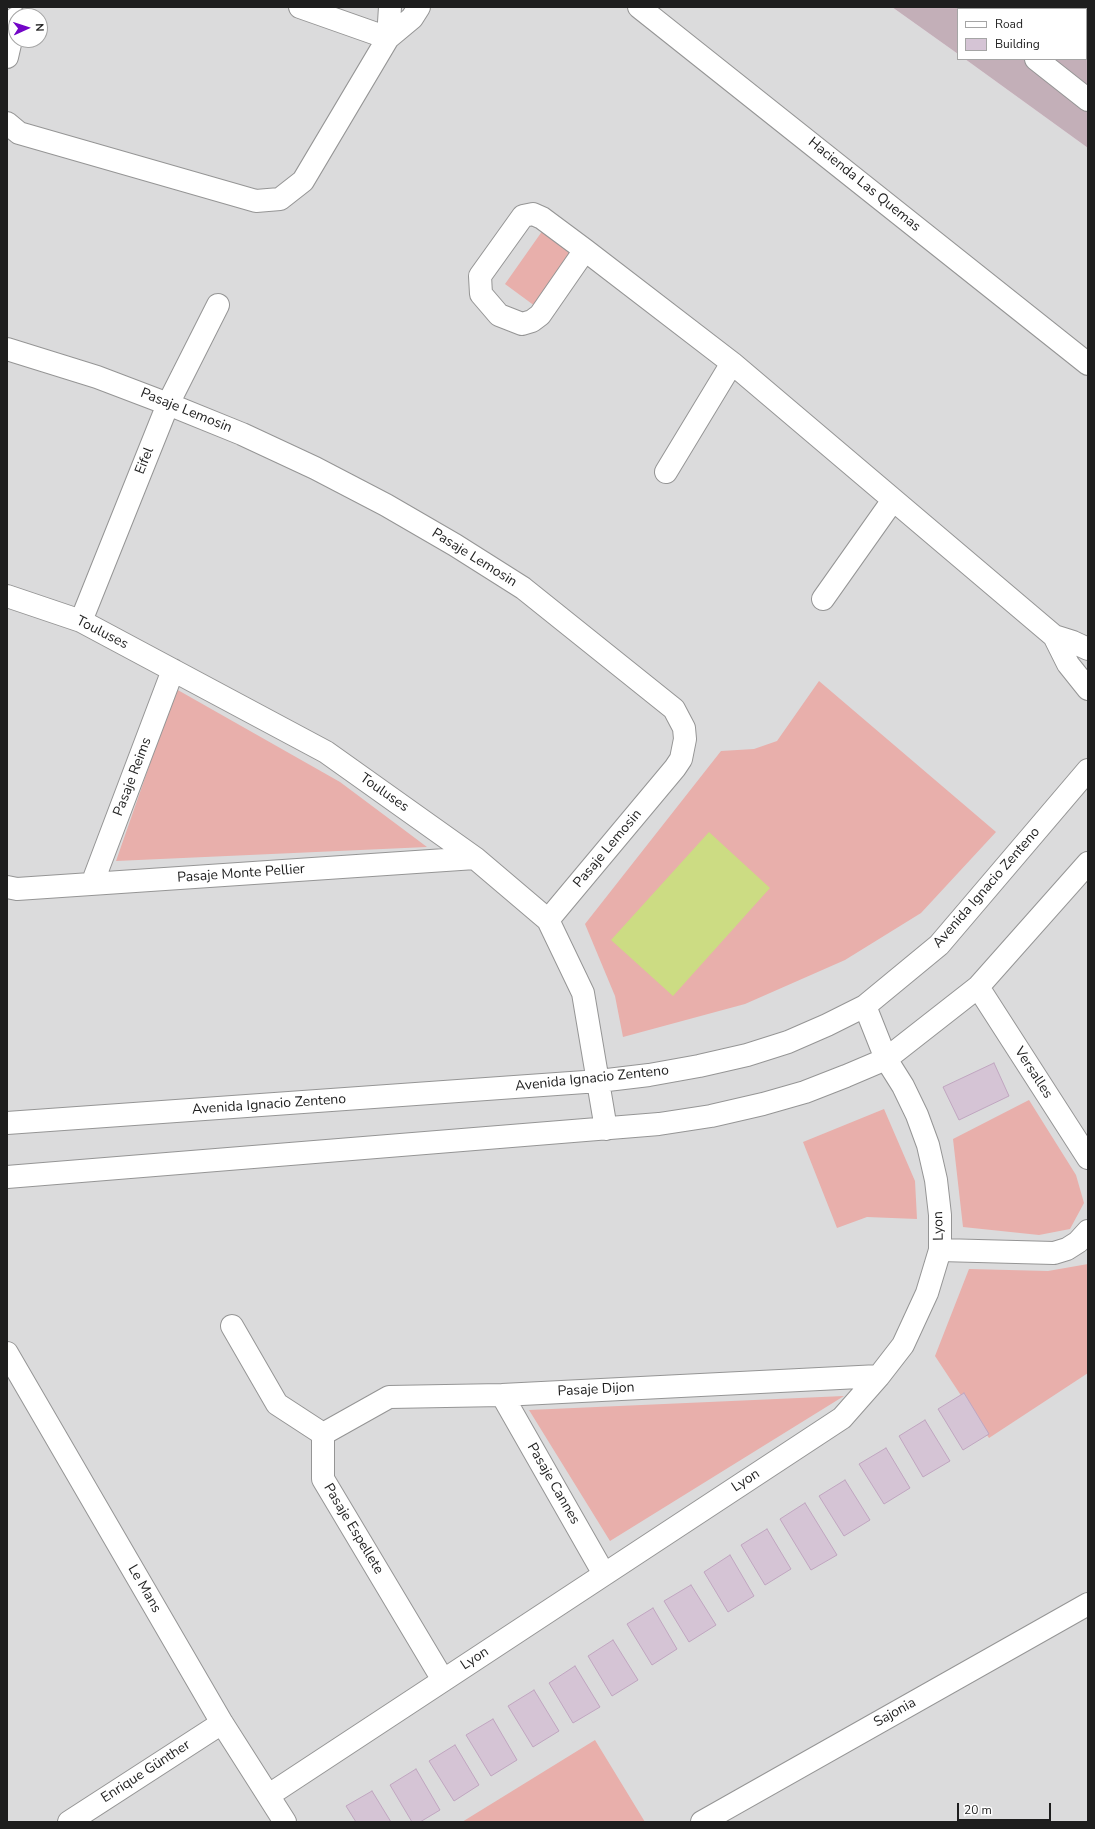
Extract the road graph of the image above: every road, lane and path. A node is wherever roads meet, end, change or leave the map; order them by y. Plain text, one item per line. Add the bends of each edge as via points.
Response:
1 (300, 7) edge
2 (390, 7) edge
3 (419, 7) edge
4 (639, 7) edge
5 (388, 38) junction
6 (1037, 60) edge
7 (1088, 100) edge
8 (7, 123) edge
9 (585, 250) junction
10 (218, 304) dead end
11 (7, 349) edge
12 (732, 363) junction
13 (1088, 364) edge
14 (168, 404) junction
15 (666, 472) dead end
16 (893, 500) junction
17 (7, 596) edge
18 (823, 599) dead end
19 (81, 621) junction
20 (1054, 636) junction
21 (1088, 649) edge
22 (173, 670) junction
23 (1088, 688) edge
24 (1088, 770) edge
25 (475, 858) junction
26 (1088, 863) edge
27 (92, 884) junction
28 (7, 887) edge
29 (548, 920) junction
30 (978, 987) junction
31 (865, 1006) junction
32 (886, 1059) junction
33 (599, 1081) junction
34 (7, 1123) edge
35 (606, 1129) junction
36 (1088, 1158) edge
37 (7, 1177) edge
38 (1088, 1231) edge
39 (940, 1250) junction
40 (232, 1326) dead end
41 (7, 1353) edge
42 (879, 1376) junction
43 (502, 1395) junction
44 (323, 1434) junction
45 (604, 1574) junction
46 (1088, 1604) edge
47 (444, 1680) junction
48 (222, 1723) junction
49 (268, 1795) junction
50 (69, 1822) edge
51 (285, 1822) edge
52 (702, 1822) edge

1 - 5 street
2 - 5 street
3 - 5 street via 412,18
4 - 13 street, Hacienda Las Quemas
5 - 8 street via 302,181 280,198 256,201 19,133
6 - 7 street
9 - 9 street via 542,218 533,214 523,216 480,276 480,294 500,315 522,324 532,321 540,315
9 - 12 street
10 - 14 street, Eifel
11 - 14 street, Pasaje Lemosin via 97,377
12 - 15 street
12 - 16 street
14 - 19 street, Eifel
14 - 29 street, Pasaje Lemosin via 242,434 315,468 455,545 523,588 674,709 684,728 685,739 681,759
16 - 18 street
16 - 20 street
17 - 19 street, Touluses
19 - 22 street, Touluses
20 - 21 street
20 - 23 street via 1068,664
22 - 25 street, Touluses via 326,752
22 - 27 street, Pasaje Reims
24 - 31 street, Avenida Ignacio Zenteno via 939,945
25 - 27 street, Pasaje Monte Pellier
25 - 29 street, Touluses
26 - 30 street
27 - 28 street, Pasaje Monte Pellier via 18,889
29 - 33 street, Touluses via 583,993
30 - 32 street
30 - 36 street, Versalles
31 - 32 street, Lyon
31 - 33 street, Avenida Ignacio Zenteno via 794,1039 747,1055 649,1075
32 - 35 street via 825,1084 763,1104 711,1116
32 - 39 street, Lyon via 903,1086 928,1145 940,1214
33 - 34 street, Avenida Ignacio Zenteno
33 - 35 street, Touluses
35 - 37 street
38 - 39 street via 1078,1242 1054,1253
39 - 42 street, Lyon via 927,1293 903,1345
40 - 44 street via 277,1404
41 - 48 street, Le Mans
42 - 43 street, Pasaje Dijon
42 - 45 street, Lyon via 842,1418
43 - 44 street, Pasaje Dijon via 389,1397
43 - 45 street, Pasaje Cannes
44 - 47 street, Pasaje Espellete via 323,1479
45 - 47 street, Lyon
46 - 52 street, Sajonia
47 - 49 street, Lyon
48 - 49 street, Le Mans
48 - 50 street, Enrique Günther
49 - 51 street, Le Mans

